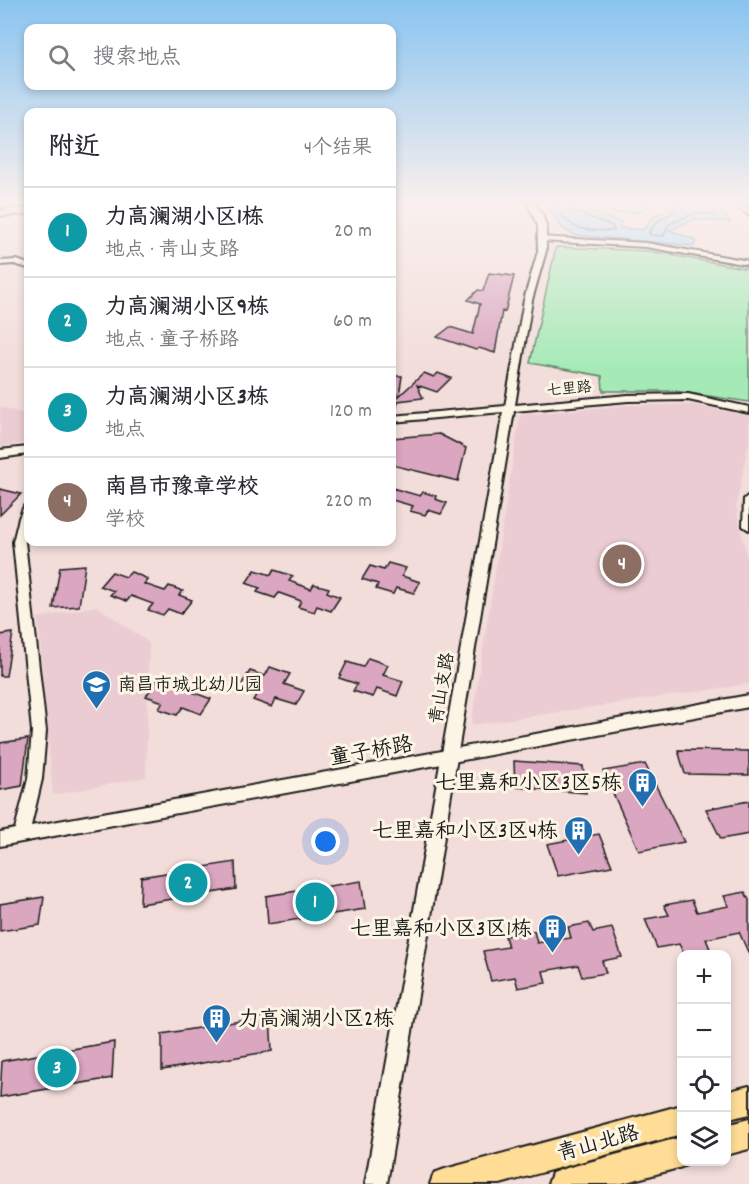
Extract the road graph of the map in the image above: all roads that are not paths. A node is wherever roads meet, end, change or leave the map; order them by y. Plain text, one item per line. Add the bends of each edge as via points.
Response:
1 (542, 259) edge
2 (726, 259) edge
3 (0, 263) edge
4 (749, 263) edge
5 (24, 265) edge
6 (510, 409) junction
7 (749, 410) edge
8 (396, 419) edge
9 (24, 451) edge
10 (0, 454) edge
11 (749, 499) edge
12 (24, 518) edge
13 (749, 526) edge
14 (749, 701) edge
15 (449, 756) junction
16 (21, 835) junction
17 (0, 839) edge
18 (749, 1100) edge
19 (731, 1105) edge
20 (677, 1120) edge
21 (749, 1134) edge
22 (731, 1139) edge
23 (677, 1153) edge
24 (376, 1184) edge
25 (445, 1184) edge
26 (563, 1184) edge

1 - 6 street, 青山支路 via 528,300
2 - 4 street
3 - 5 street
6 - 7 street, 七里路 via 628,398 688,397
6 - 8 street, 七里路
6 - 15 street, 青山支路
9 - 10 street
11 - 13 street
12 - 16 street via 19,542 39,731 35,779
14 - 15 street, 童子桥路
15 - 16 street, 童子桥路
15 - 24 street, 青山支路
16 - 17 street, 童子桥路
18 - 19 main road
20 - 25 main road, 青山北路
21 - 22 main road
23 - 26 main road, 青山北路

